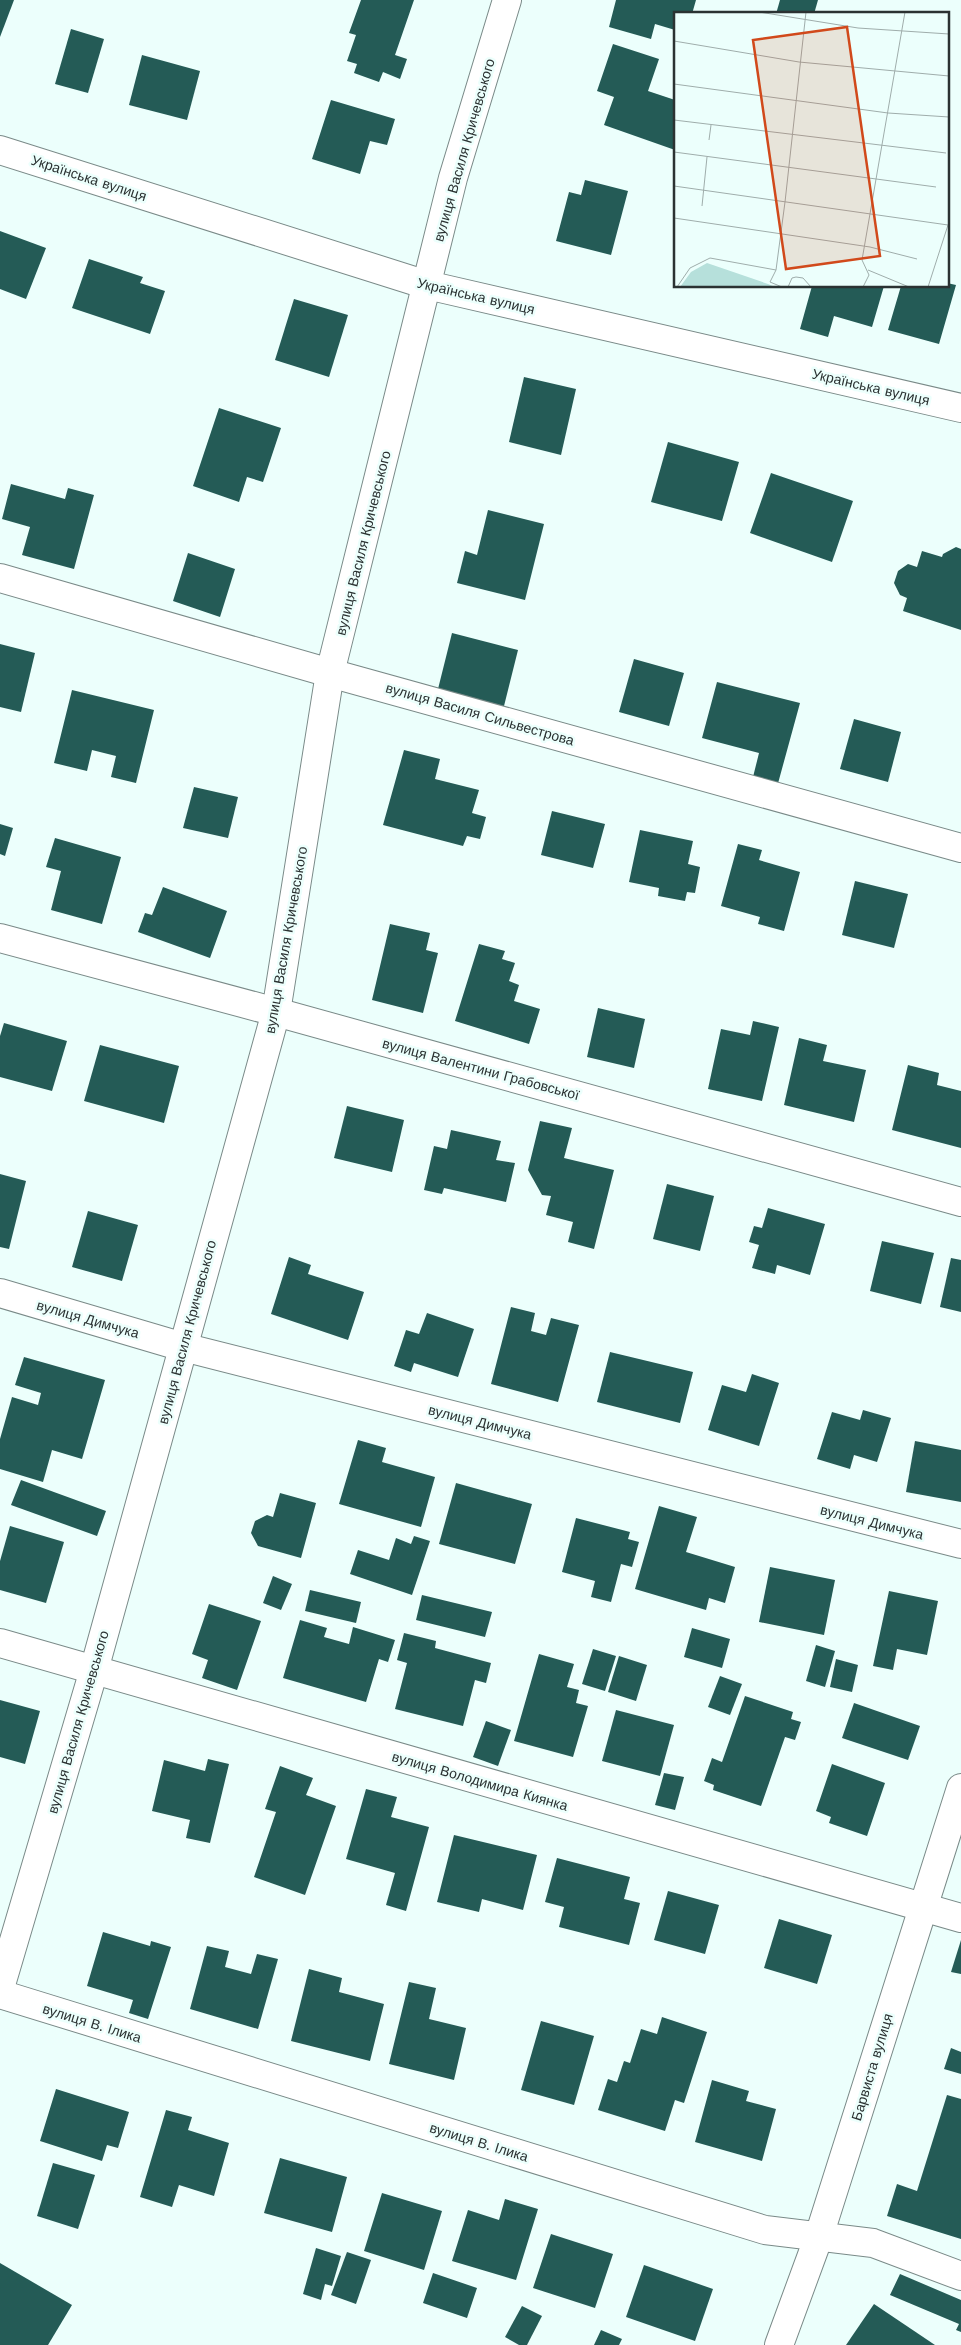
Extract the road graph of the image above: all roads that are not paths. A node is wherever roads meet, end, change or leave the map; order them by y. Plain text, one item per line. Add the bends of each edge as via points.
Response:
1 (507, 0) edge
2 (0, 150) edge
3 (427, 285) junction
4 (961, 408) edge
5 (0, 578) edge
6 (330, 673) junction
7 (961, 848) edge
8 (0, 938) edge
9 (276, 1012) junction
10 (961, 1202) edge
11 (0, 1293) edge
12 (183, 1347) junction
13 (961, 1544) edge
14 (0, 1642) edge
15 (94, 1670) junction
16 (961, 1788) edge
17 (922, 1907) junction
18 (961, 1918) edge
19 (0, 1988) edge
20 (0, 1994) edge
21 (819, 2236) junction
22 (961, 2276) edge
23 (779, 2345) edge

1 - 3 street, вулиця Василя Кричевського via 454,178
2 - 3 street, Українська вулиця
3 - 4 street, Українська вулиця
3 - 6 street, вулиця Василя Кричевського
5 - 6 street, вулиця Василя Сильвестрова
6 - 7 street, вулиця Василя Сильвестрова
6 - 9 street, вулиця Василя Кричевського
8 - 9 street, вулиця Валентини Грабовської
9 - 10 street, вулиця Валентини Грабовської
9 - 12 street, вулиця Василя Кричевського
11 - 12 street, вулиця Димчука
12 - 13 street, вулиця Димчука
12 - 15 street, вулиця Василя Кричевського
14 - 15 street, вулиця Володимира Киянка
15 - 17 street, вулиця Володимира Киянка
15 - 19 street, вулиця Василя Кричевського
16 - 17 street, Барвиста вулиця
17 - 18 street, вулиця Володимира Киянка
17 - 21 street, Барвиста вулиця
20 - 21 street, вулиця В. Ілика via 765,2230
21 - 22 street, вулиця В. Ілика via 873,2243
21 - 23 street, Барвиста вулиця

